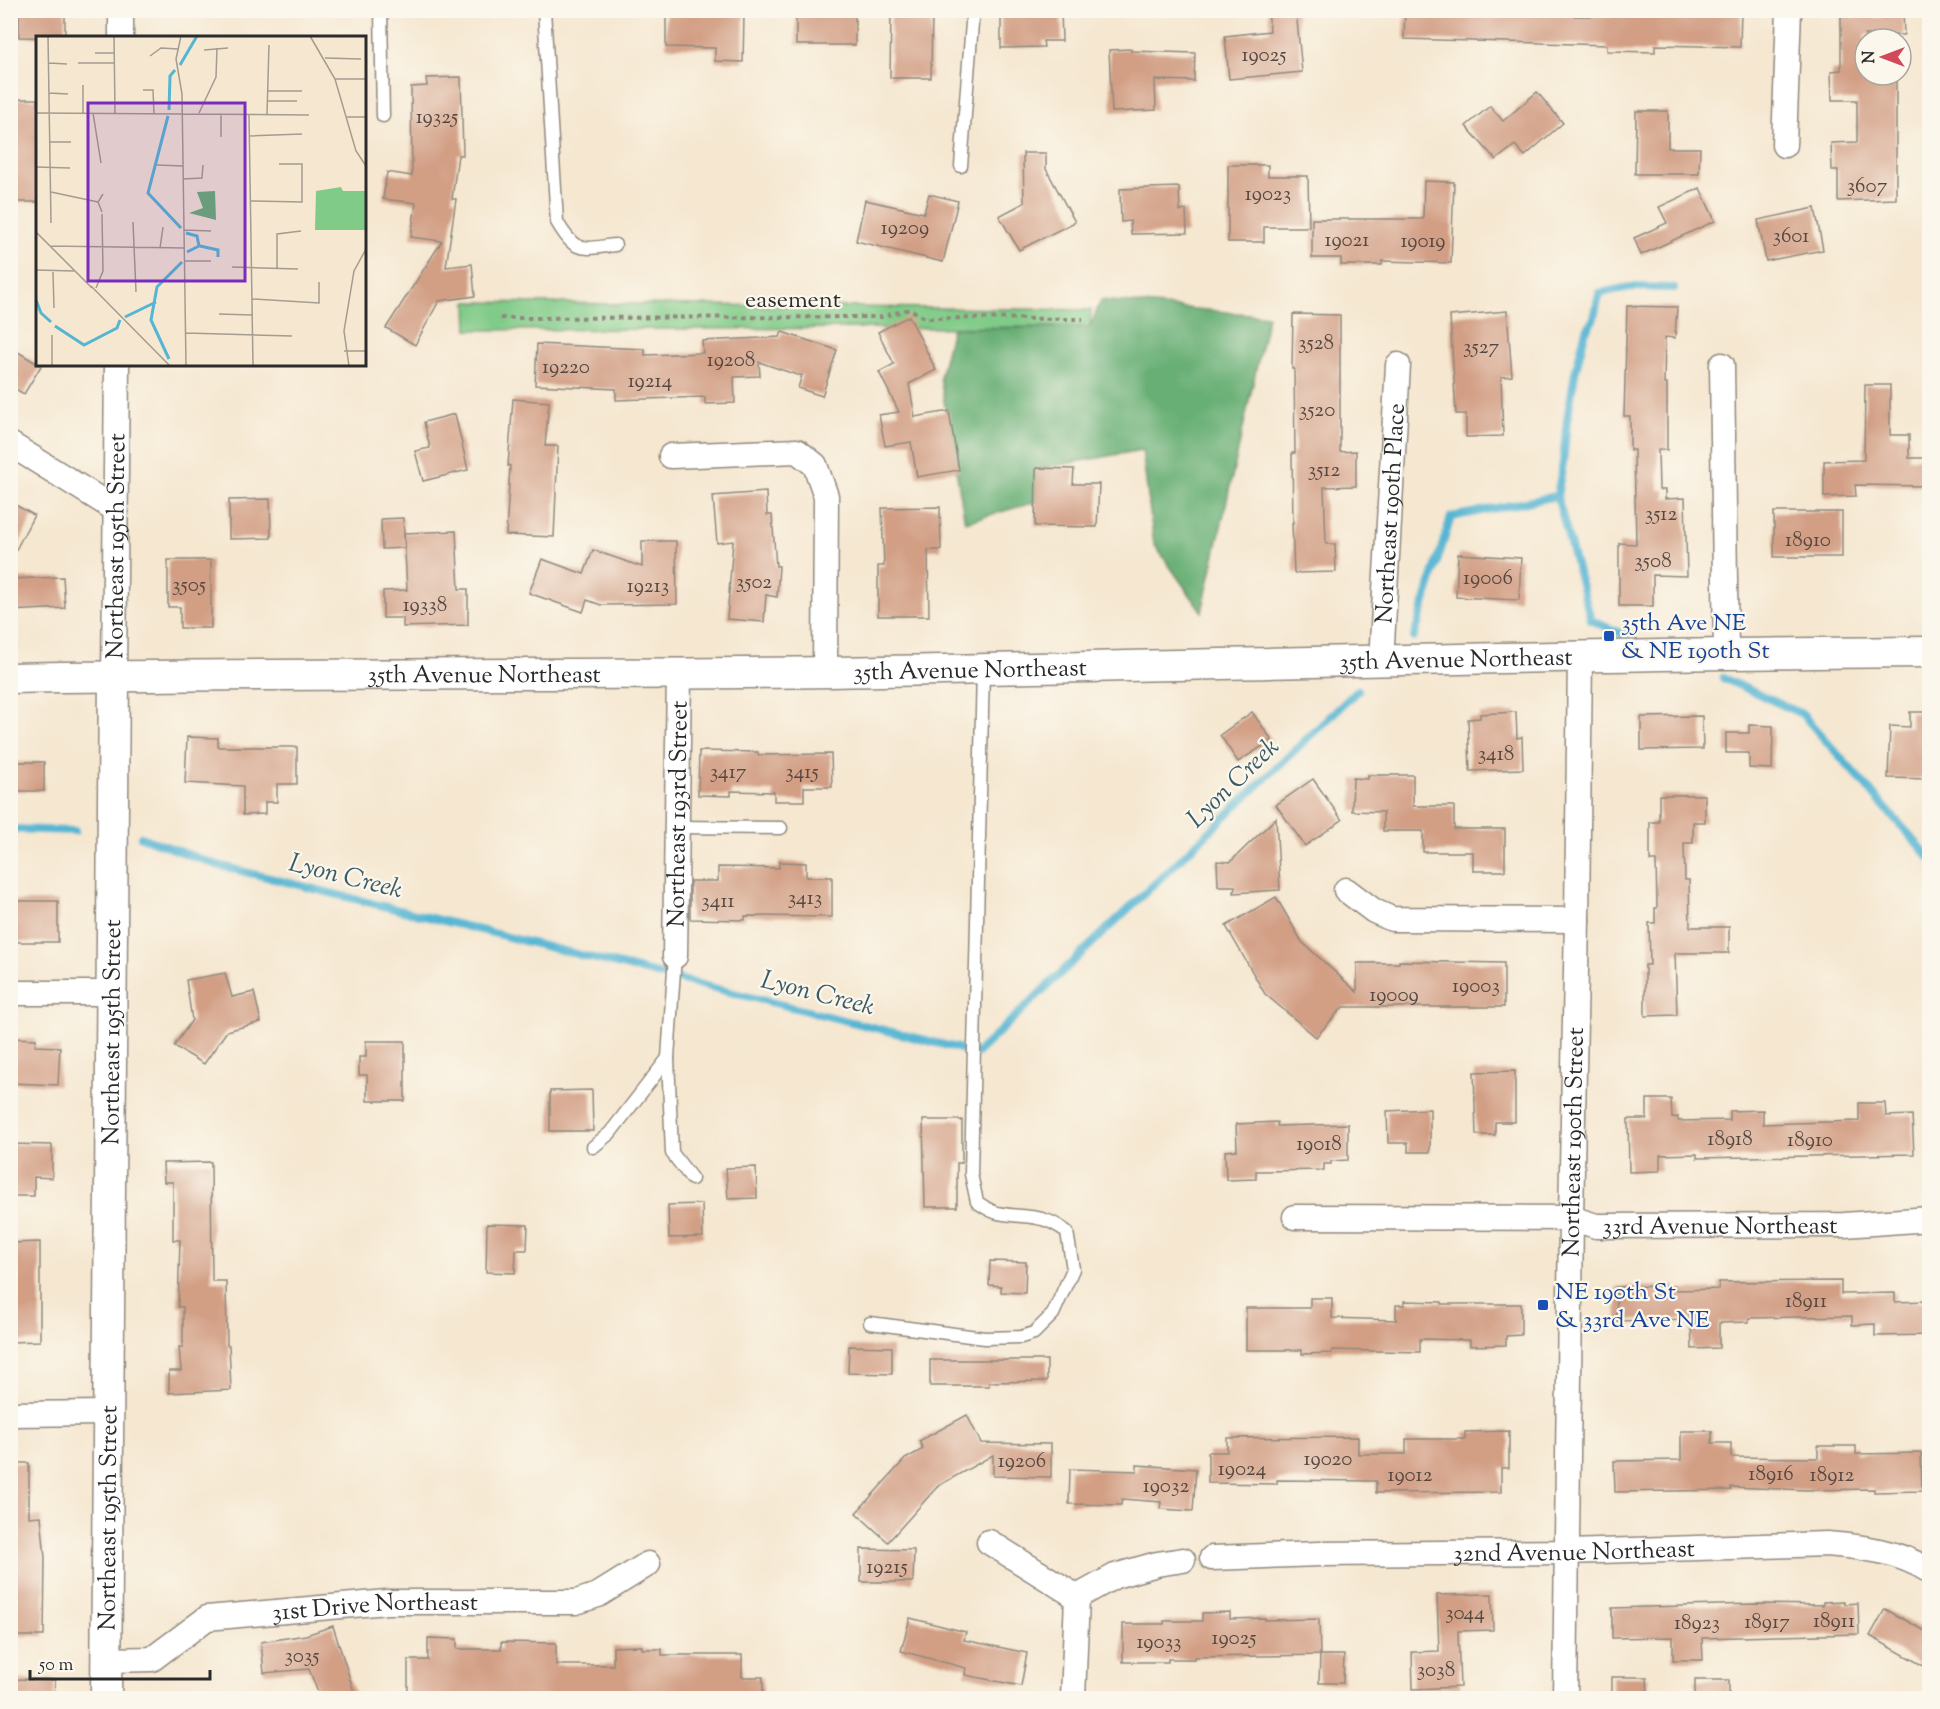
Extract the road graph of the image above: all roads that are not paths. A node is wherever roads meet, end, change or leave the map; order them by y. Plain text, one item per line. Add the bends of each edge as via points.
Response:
1 (121, 10) edge
2 (381, 10) edge
3 (544, 10) edge
4 (973, 10) edge
5 (1790, 10) edge
6 (121, 36) edge
7 (383, 116) dead end
8 (1784, 145) dead end
9 (961, 166) dead end
10 (615, 245) dead end
11 (1398, 365) dead end
12 (1722, 365) dead end
13 (117, 366) edge
14 (10, 444) edge
15 (671, 456) dead end
16 (114, 509) junction
17 (1929, 652) edge
18 (1726, 653) junction
19 (1580, 655) junction
20 (1381, 661) junction
21 (983, 669) junction
22 (679, 672) junction
23 (825, 672) junction
24 (114, 676) junction
25 (10, 678) edge
26 (678, 827) junction
27 (781, 828) dead end
28 (1346, 890) dead end
29 (1577, 920) junction
30 (675, 956) joint
31 (10, 993) edge
32 (112, 993) junction
33 (668, 1058) junction
34 (593, 1147) dead end
35 (692, 1179) dead end
36 (1295, 1217) dead end
37 (1571, 1218) junction
38 (1929, 1219) edge
39 (870, 1323) dead end
40 (108, 1413) junction
41 (10, 1414) edge
42 (989, 1542) dead end
43 (1567, 1552) junction
44 (1212, 1558) dead end
45 (1183, 1560) dead end
46 (648, 1564) dead end
47 (1929, 1570) edge
48 (1077, 1596) junction
49 (107, 1660) junction
50 (106, 1698) edge
51 (1073, 1698) edge
52 (1565, 1698) edge

1 - 6 street
2 - 7 lane
3 - 10 lane via 557,222 568,241 583,249
4 - 9 lane
5 - 8 street
11 - 20 street, Northeast 190th Place
12 - 18 street
13 - 16 street, Northeast 195th Street
14 - 16 street
15 - 23 street via 797,451 814,465 826,496
16 - 24 street, Northeast 195th Street
17 - 18 street, 35th Avenue Northeast
18 - 19 street, 35th Avenue Northeast
19 - 20 street, 35th Avenue Northeast
19 - 29 street, Northeast 190th Street
20 - 21 street, 35th Avenue Northeast
21 - 23 street, 35th Avenue Northeast
21 - 39 lane via 971,1174 977,1202 995,1213 1033,1216 1054,1222 1067,1232 1073,1269 1053,1314 1034,1333 1021,1337 985,1338
22 - 23 street, 35th Avenue Northeast
22 - 24 street, 35th Avenue Northeast
22 - 26 street, Northeast 193rd Street
24 - 25 street, 35th Avenue Northeast
24 - 32 street, Northeast 195th Street
26 - 27 lane
26 - 30 street, Northeast 193rd Street
28 - 29 street via 1392,919
29 - 37 street, Northeast 190th Street
30 - 33 lane
31 - 32 street
32 - 40 street, Northeast 195th Street
33 - 34 lane via 610,1133
33 - 35 lane via 672,1154
36 - 37 street, 33rd Avenue Northeast
37 - 38 street, 33rd Avenue Northeast via 1596,1226 1844,1225
37 - 43 street, Northeast 190th Street
40 - 41 street
40 - 49 street, Northeast 195th Street
42 - 48 street
43 - 44 street, 32nd Avenue Northeast
43 - 47 street, 32nd Avenue Northeast via 1827,1544 1896,1554
43 - 52 street, Northeast 190th Street
45 - 48 street via 1116,1576
46 - 49 street, 31st Drive Northeast via 598,1595 576,1602 387,1602 207,1618 152,1659
48 - 51 street
49 - 50 street, Northeast 195th Street

